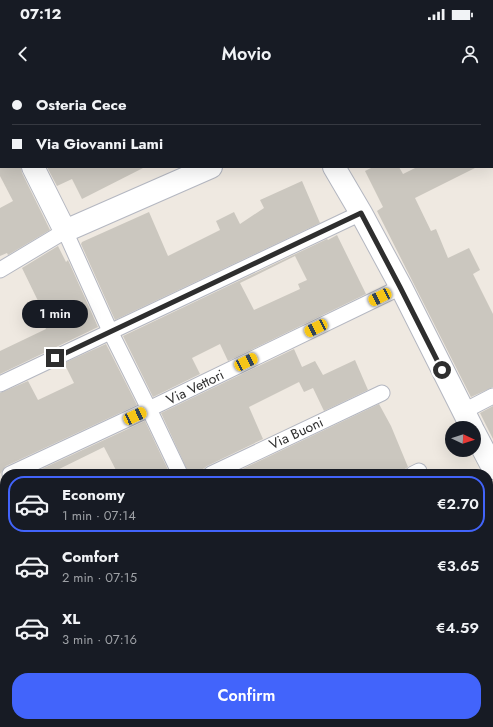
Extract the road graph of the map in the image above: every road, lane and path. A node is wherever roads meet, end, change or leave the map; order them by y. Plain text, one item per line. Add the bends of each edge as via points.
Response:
1 (34, 168) edge
2 (209, 168) edge
3 (335, 168) edge
4 (361, 213) junction
5 (65, 231) junction
6 (0, 270) edge
7 (400, 287) junction
8 (110, 331) junction
9 (0, 384) edge
10 (382, 393) dead end
11 (493, 396) edge
12 (149, 409) junction
13 (468, 420) edge
14 (481, 445) edge
15 (493, 468) edge
16 (21, 469) edge
17 (178, 469) edge
18 (222, 469) edge

1 - 5 main road
2 - 5 main road
3 - 4 main road
4 - 7 main road
4 - 8 street
5 - 6 street
5 - 8 street
7 - 12 street, Via Vettori
7 - 13 main road
8 - 9 street
8 - 12 street
10 - 18 street, Via Buoni
11 - 13 street
12 - 16 street, Via Vettori
12 - 17 street
14 - 15 main road

